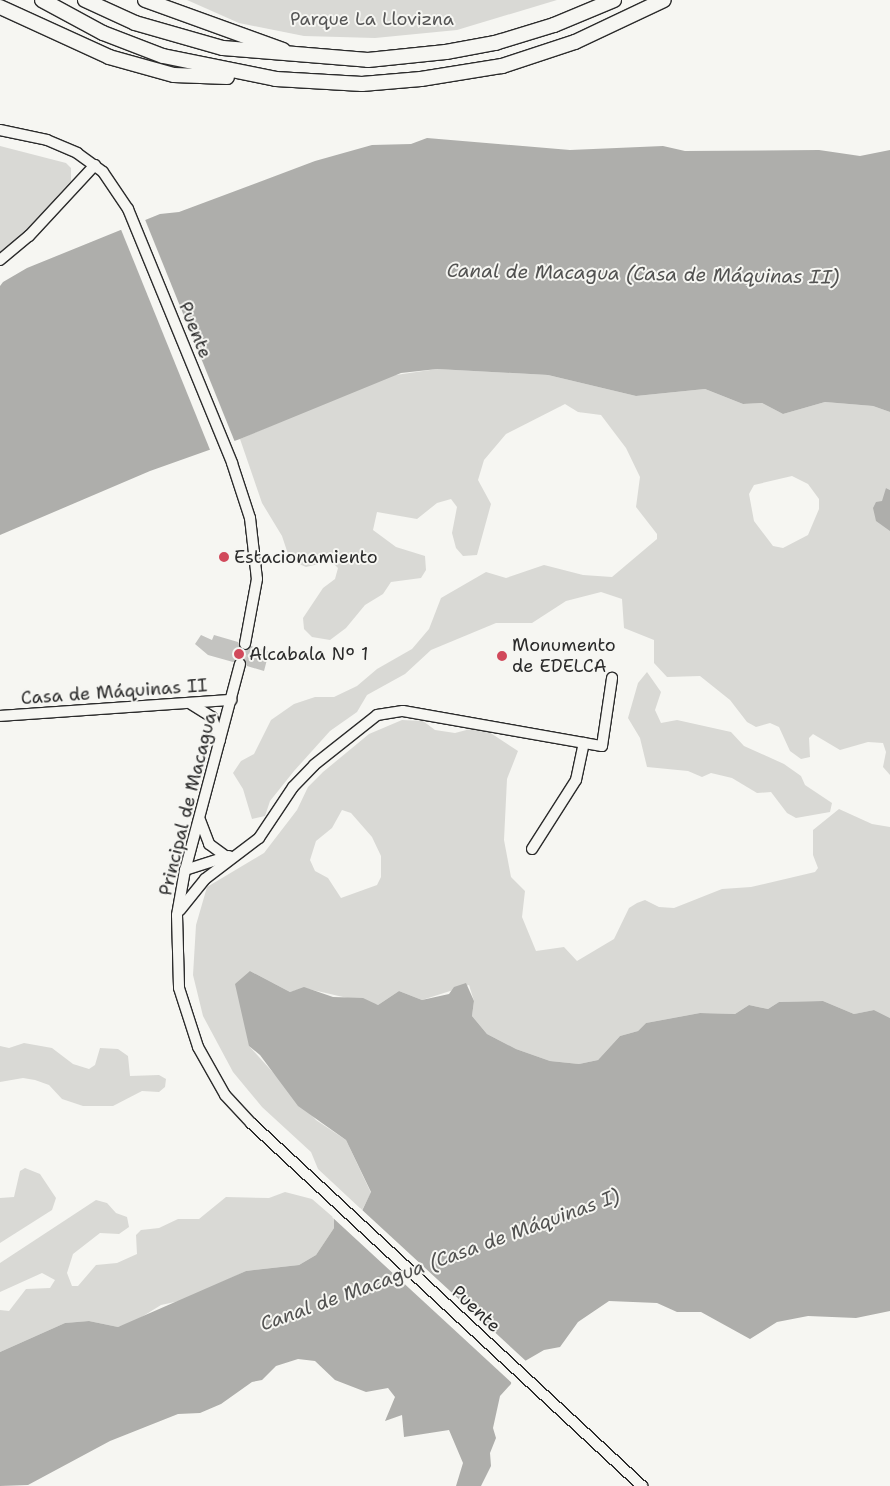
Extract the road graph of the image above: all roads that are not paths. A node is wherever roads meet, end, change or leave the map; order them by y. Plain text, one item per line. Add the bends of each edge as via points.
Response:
1 (42, 0) edge
2 (85, 0) edge
3 (145, 0) edge
4 (614, 0) edge
5 (664, 0) edge
6 (0, 7) edge
7 (305, 58) junction
8 (245, 75) junction
9 (0, 130) edge
10 (94, 165) junction
11 (0, 260) edge
12 (245, 644) tunnel mouth
13 (240, 664) tunnel mouth
14 (612, 678) dead end
15 (231, 700) junction
16 (188, 703) junction
17 (0, 716) edge
18 (584, 743) junction
19 (220, 744) junction
20 (200, 816) junction
21 (532, 849) dead end
22 (243, 851) junction
23 (227, 857) junction
24 (185, 870) junction
25 (177, 915) junction
26 (309, 1177) joint
27 (642, 1486) edge

1 - 8 main road via 129,44
2 - 7 main road via 135,23 199,42 246,52
3 - 7 main road via 190,20
4 - 7 main road via 554,25 470,48 392,58
5 - 8 main road via 552,51 478,71 362,84
6 - 8 main road via 88,50 127,62 174,75
9 - 10 street via 64,146
10 - 11 street via 29,236
10 - 12 street, Puente via 128,209 232,464 250,518 256,559 256,594
13 - 15 street, Principal de Macagua
14 - 18 street via 602,746
15 - 16 street, Casa de Máquinas II
15 - 19 street, Principal de Macagua
16 - 17 street, Casa de Máquinas II
16 - 19 street via 212,717
18 - 21 street via 576,780
18 - 22 street via 410,712 383,712 353,731 314,765 293,787 269,828
19 - 20 street, Principal de Macagua
20 - 23 street via 209,844
20 - 24 street, Principal de Macagua
22 - 23 street
22 - 25 street via 197,886
23 - 24 street
24 - 25 street, Principal de Macagua
25 - 26 street, Principal de Macagua via 179,988 201,1053 238,1109
26 - 27 street, Puente

